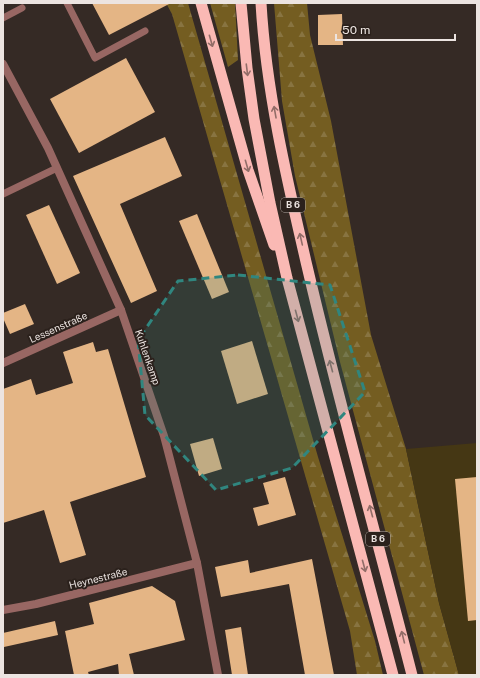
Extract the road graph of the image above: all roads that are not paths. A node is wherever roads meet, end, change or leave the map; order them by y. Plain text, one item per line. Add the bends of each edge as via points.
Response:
1 (67, 3) edge
2 (201, 3) edge
3 (241, 3) edge
4 (261, 3) edge
5 (22, 8) dead end
6 (3, 18) edge
7 (145, 30) dead end
8 (3, 64) edge
9 (57, 168) junction
10 (3, 194) edge
11 (288, 278) junction
12 (121, 310) junction
13 (3, 363) edge
14 (198, 563) junction
15 (3, 610) edge
16 (218, 675) edge
17 (393, 675) edge
18 (412, 675) edge

1 - 7 lane via 95,58
2 -> 11 highway via 248,170
3 -> 11 highway, B 6 via 254,119
18 -> 4 highway, B 6 via 323,336 297,226 275,114
5 - 6 lane
8 - 9 street, Kuhlenkamp
9 - 10 lane
9 - 12 street, Kuhlenkamp
11 -> 17 highway, B 6
12 - 13 street, Lessenstraße
12 - 14 street, Kuhlenkamp via 164,436
14 - 15 street, Heynestraße
14 - 16 street, Kuhlenkamp

